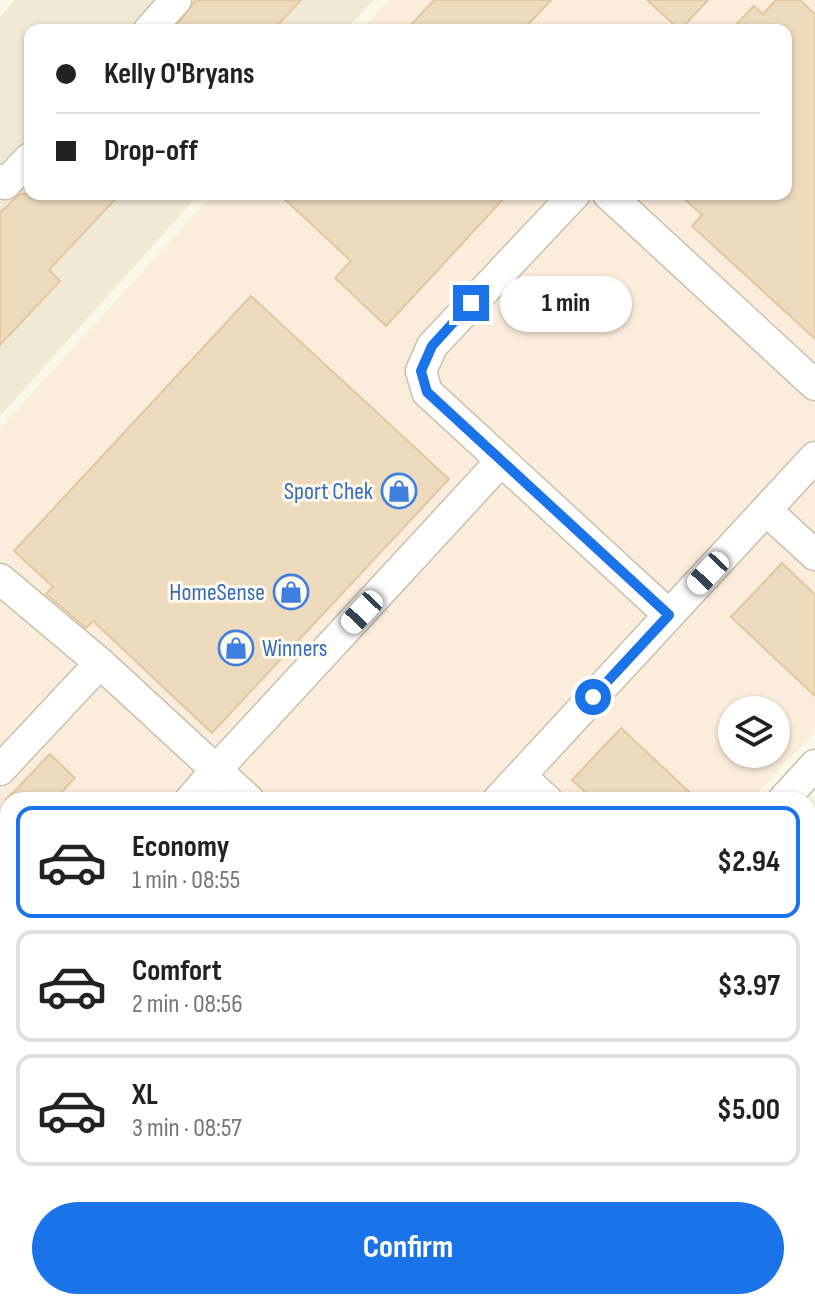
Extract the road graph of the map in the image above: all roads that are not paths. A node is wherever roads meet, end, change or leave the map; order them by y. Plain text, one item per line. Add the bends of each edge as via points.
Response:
1 (176, 0) edge
2 (154, 24) edge
3 (24, 164) edge
4 (0, 180) edge
5 (569, 200) edge
6 (615, 200) edge
7 (815, 385) edge
8 (815, 457) edge
9 (501, 461) junction
10 (766, 510) junction
11 (815, 555) edge
12 (0, 579) edge
13 (669, 615) junction
14 (100, 663) junction
15 (61, 729) dead end
16 (815, 765) edge
17 (0, 770) edge
18 (216, 770) junction
19 (521, 776) junction
20 (2, 792) edge
21 (197, 792) edge
22 (240, 792) edge
23 (506, 792) edge
24 (538, 792) edge
25 (790, 792) edge

1 - 2 street
3 - 4 street via 5,184
5 - 9 street via 432,346 421,371 427,392
6 - 7 street
8 - 10 street
9 - 13 street
9 - 18 street
10 - 11 street
10 - 13 street
12 - 14 street
13 - 19 street
14 - 17 street
14 - 18 street
15 - 20 street
16 - 25 street
18 - 21 street
18 - 22 street
19 - 23 street
19 - 24 street

